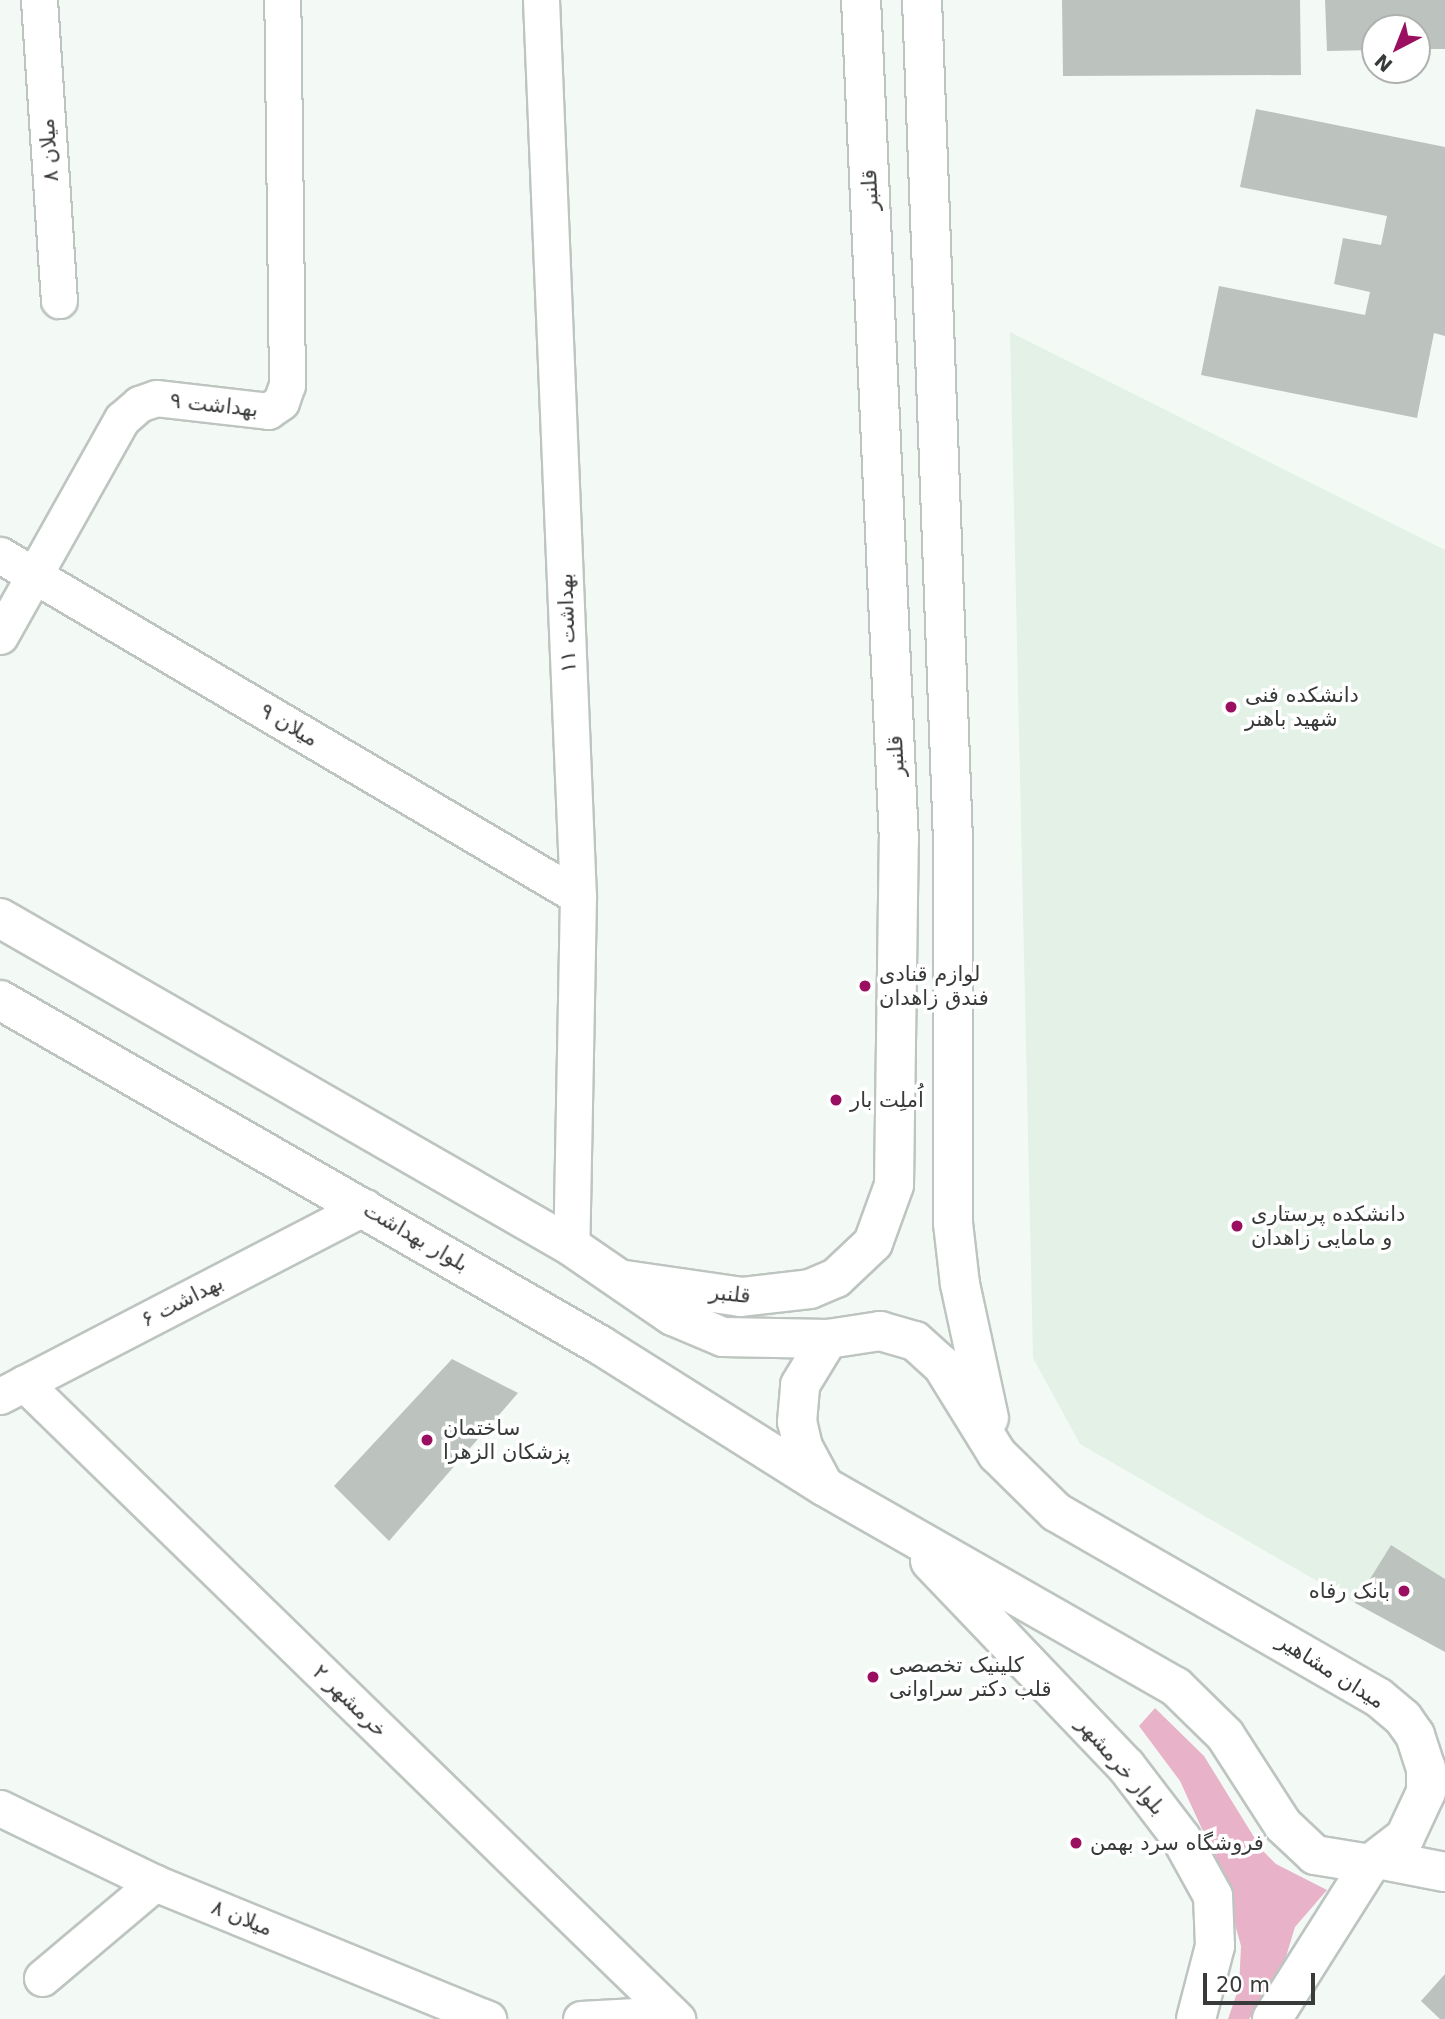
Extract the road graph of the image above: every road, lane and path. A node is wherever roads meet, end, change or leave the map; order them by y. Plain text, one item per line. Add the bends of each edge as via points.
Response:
1 (39, 0) edge
2 (282, 0) edge
3 (541, 0) edge
4 (862, 0) edge
5 (922, 0) edge
6 (59, 300) dead end
7 (0, 555) edge
8 (35, 575) junction
9 (0, 636) edge
10 (900, 842) junction
11 (953, 843) junction
12 (578, 896) junction
13 (0, 918) edge
14 (0, 1000) edge
15 (365, 1207) junction
16 (571, 1246) junction
17 (625, 1280) junction
18 (828, 1339) junction
19 (12, 1390) edge
20 (997, 1454) junction
21 (824, 1486) junction
22 (897, 1527) junction
23 (1378, 1697) junction
24 (1445, 1735) edge
25 (2, 1812) edge
26 (1374, 1862) junction
27 (1445, 1872) edge
28 (155, 1883) junction
29 (42, 1978) dead end
30 (1282, 2015) edge
31 (674, 2017) edge
32 (488, 2019) edge
33 (582, 2019) edge
34 (1196, 2019) edge

1 - 6 street, میلان ۸
2 - 8 street, بهداشت ۹ via 287,385 281,402 268,411 156,398 139,404 122,419
3 - 12 street, بهداشت ۱۱
4 - 10 main road, قلنبر
5 - 11 main road
7 - 8 street, میلان ۹
8 - 9 street, بهداشت ۹
8 - 12 street, میلان ۹
10 - 11 main road
10 - 17 main road, قلنبر via 894,1185 873,1243 836,1278 774,1297
11 - 20 main road via 953,1223 960,1284
12 - 16 street, بهداشت ۱۱
13 - 16 main road
14 - 15 main road, بلوار بهداشت
15 - 19 street, بهداشت ۶
15 - 21 main road, بلوار بهداشت via 600,1345
16 - 17 main road
17 - 18 main road via 673,1317 723,1338
18 - 20 main road, میدان مشاهیر via 880,1331 915,1341 963,1392
18 - 21 main road via 807,1367 797,1399 803,1447
19 - 31 street, خرمشهر ۲
20 - 23 main road, میدان مشاهیر via 1056,1511
21 - 22 main road
22 - 26 main road via 1176,1686 1232,1743 1300,1845 1331,1861
22 - 34 main road, بلوار خرمشهر via 1126,1766 1181,1838 1213,1896 1215,1946
23 - 24 main road
23 - 26 main road, میدان مشاهیر via 1415,1735 1426,1768 1418,1816 1405,1837
25 - 28 street, میلان ۸
26 - 27 main road
26 - 30 main road
28 - 29 street
28 - 32 street, میلان ۸
31 - 33 street

